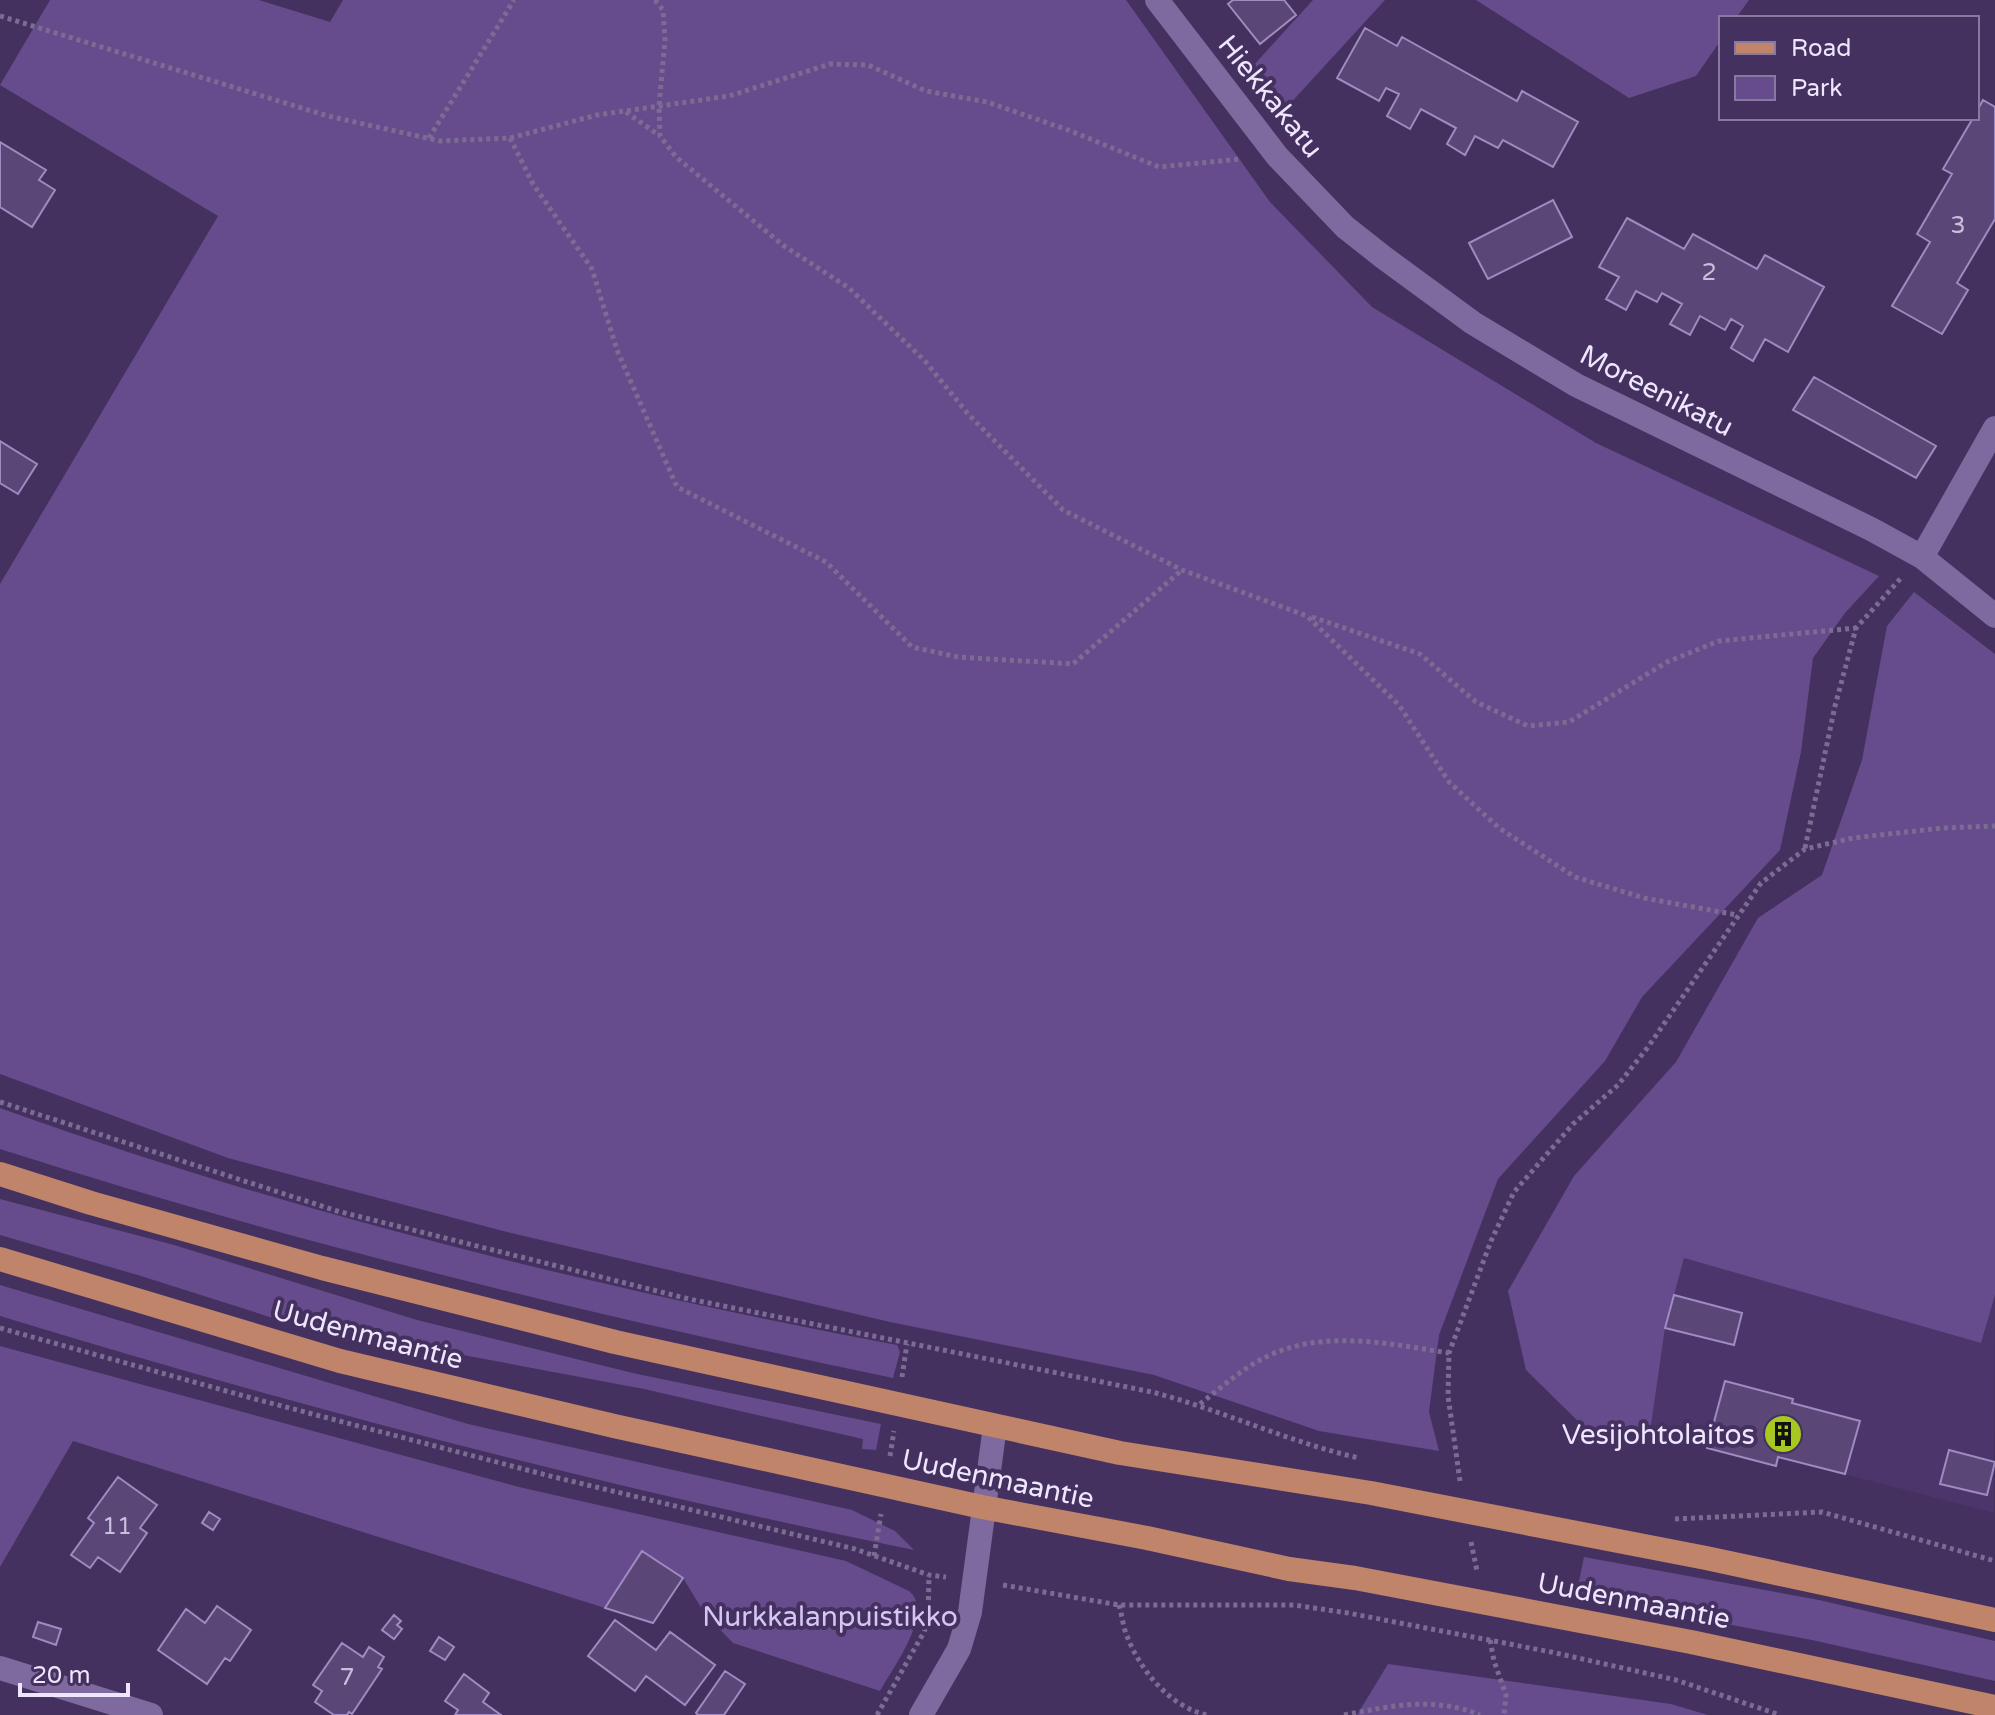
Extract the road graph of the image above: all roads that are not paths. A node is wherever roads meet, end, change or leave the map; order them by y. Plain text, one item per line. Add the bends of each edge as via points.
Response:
1 (1157, 0) edge
2 (1310, 191) joint
3 (1995, 428) edge
4 (1922, 557) junction
5 (1995, 616) edge
6 (0, 1174) edge
7 (0, 1259) edge
8 (995, 1426) junction
9 (982, 1507) junction
10 (1995, 1620) edge
11 (0, 1668) edge
12 (1995, 1707) edge
13 (151, 1715) edge
14 (921, 1715) edge

1 - 2 street, Hiekkakatu
2 - 4 street, Moreenikatu via 1345,227 1473,323 1576,385
3 - 4 street
4 - 5 street, Moreenikatu
6 - 8 main road, Uudenmaantie via 322,1268 615,1342
7 - 9 main road, Uudenmaantie via 340,1361
8 - 9 street
8 - 10 main road, Uudenmaantie via 1120,1453 1371,1493
9 - 12 main road, Uudenmaantie via 1289,1569 1558,1615
9 - 14 street via 970,1612 959,1649
11 - 13 street

